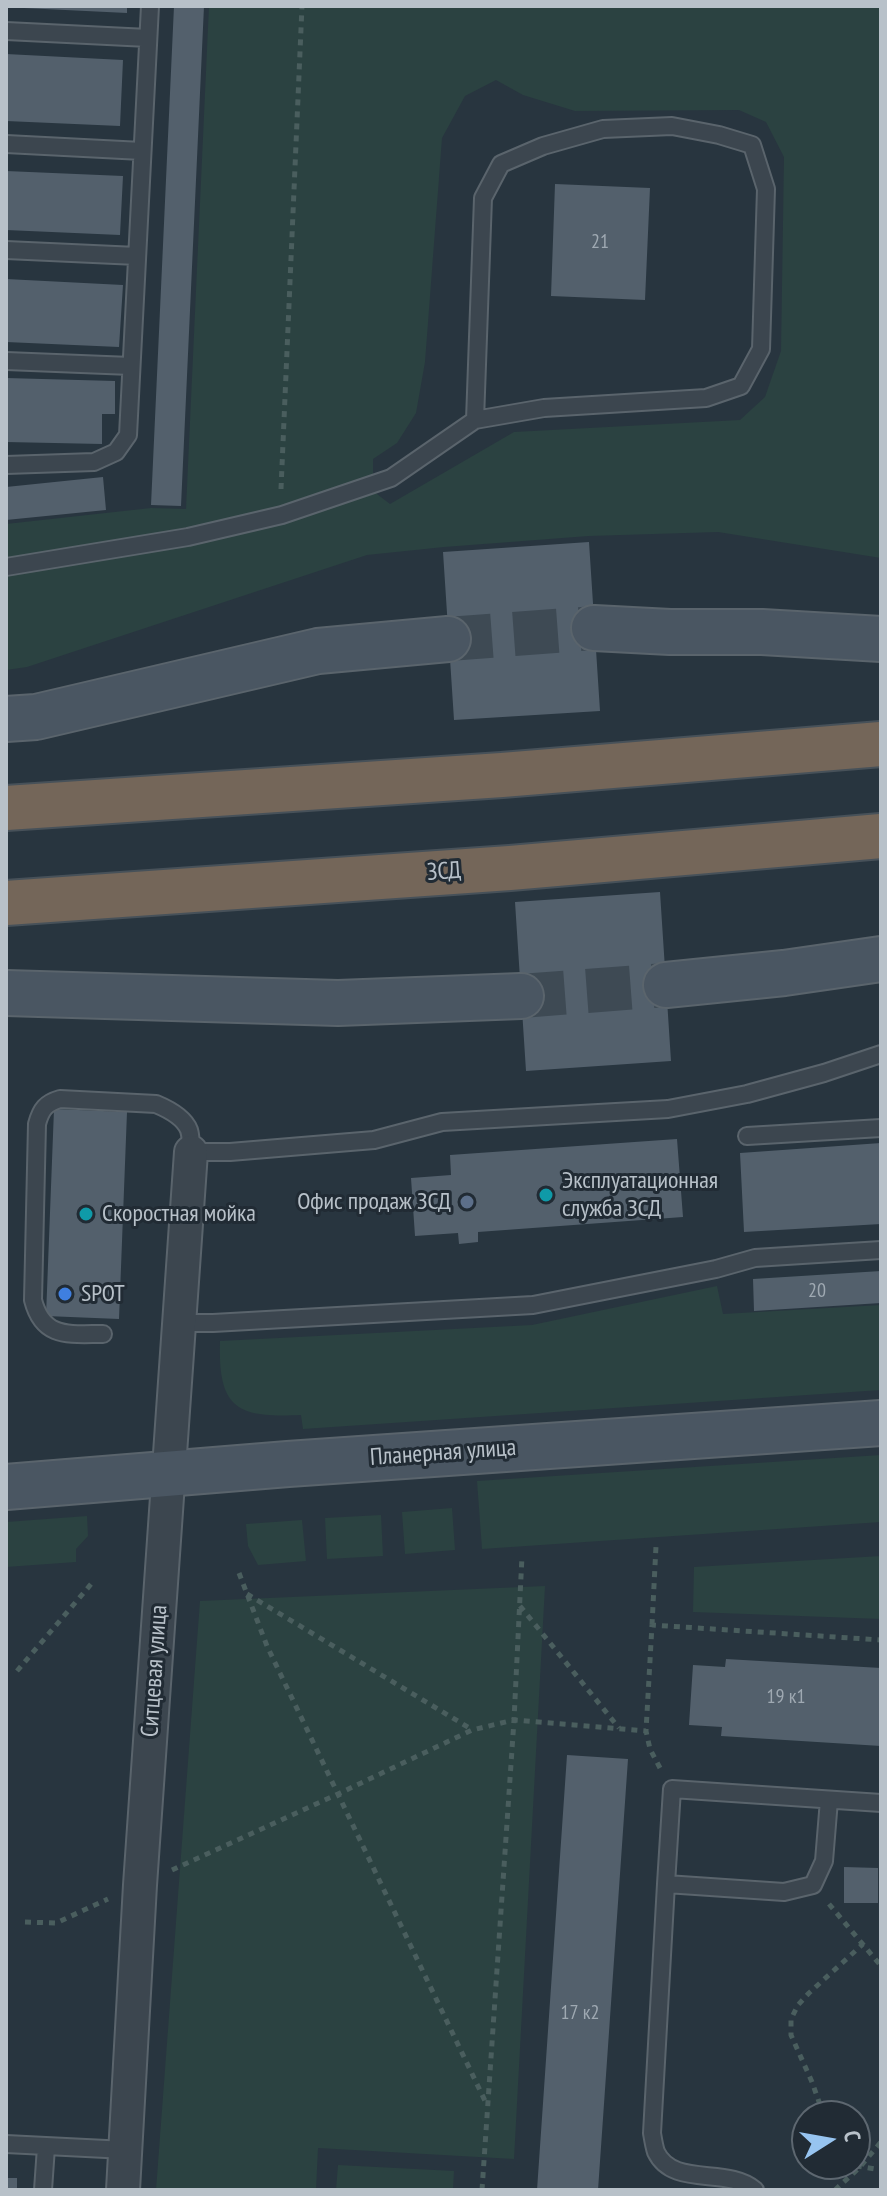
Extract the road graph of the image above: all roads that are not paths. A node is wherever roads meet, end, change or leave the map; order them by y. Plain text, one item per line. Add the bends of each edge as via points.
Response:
1 (150, 6) edge
2 (6, 31) edge
3 (148, 38) junction
4 (6, 144) edge
5 (142, 151) junction
6 (6, 250) edge
7 (137, 256) junction
8 (6, 361) edge
9 (131, 366) junction
10 (475, 420) junction
11 (6, 465) edge
12 (6, 567) edge
13 (594, 628) tunnel mouth
14 (448, 639) tunnel mouth
15 (881, 639) edge
16 (21, 718) edge
17 (881, 744) edge
18 (6, 808) edge
19 (881, 836) edge
20 (6, 903) edge
21 (881, 959) edge
22 (666, 985) tunnel mouth
23 (10, 992) edge
24 (521, 996) tunnel mouth
25 (881, 1054) edge
26 (881, 1128) edge
27 (747, 1136) dead end
28 (191, 1152) junction
29 (881, 1250) edge
30 (180, 1323) junction
31 (103, 1334) dead end
32 (881, 1423) edge
33 (170, 1474) junction
34 (6, 1487) edge
35 (829, 1800) junction
36 (881, 1803) edge
37 (666, 1884) junction
38 (6, 2144) edge
39 (46, 2147) junction
40 (126, 2150) junction
41 (43, 2190) edge
42 (123, 2190) edge
43 (755, 2190) edge

1 - 3 lane
2 - 3 lane
3 - 5 lane
4 - 5 lane
5 - 7 lane
6 - 7 lane
7 - 9 lane
8 - 9 lane
9 - 11 lane via 128,435 116,452 94,462
10 - 10 lane via 544,408 706,398 741,386 761,349 766,189 752,145 672,126 603,129 501,164 483,198
10 - 12 lane via 391,478 282,515 188,537
13 - 15 main road
14 - 16 main road via 318,651
17 - 18 highway
19 - 20 highway, ЗСД
21 - 22 main road
23 - 24 main road via 338,1003
25 - 28 lane via 747,1094 668,1109 442,1122 374,1140
26 - 27 lane
28 - 30 street, Ситцевая улица
28 - 31 lane via 189,1129 156,1104 60,1099 41,1111 33,1300 37,1316 64,1334
29 - 30 lane via 755,1258 533,1305
30 - 33 street, Ситцевая улица
32 - 33 main road, Планерная улица
33 - 34 main road, Планерная улица
33 - 40 street, Ситцевая улица
35 - 36 lane
35 - 37 lane via 824,1861 813,1885 784,1892
35 - 37 lane via 672,1789
37 - 43 lane via 652,2133 657,2153 688,2175 729,2177
38 - 39 lane
39 - 40 lane
39 - 41 lane
40 - 42 street, Ситцевая улица

